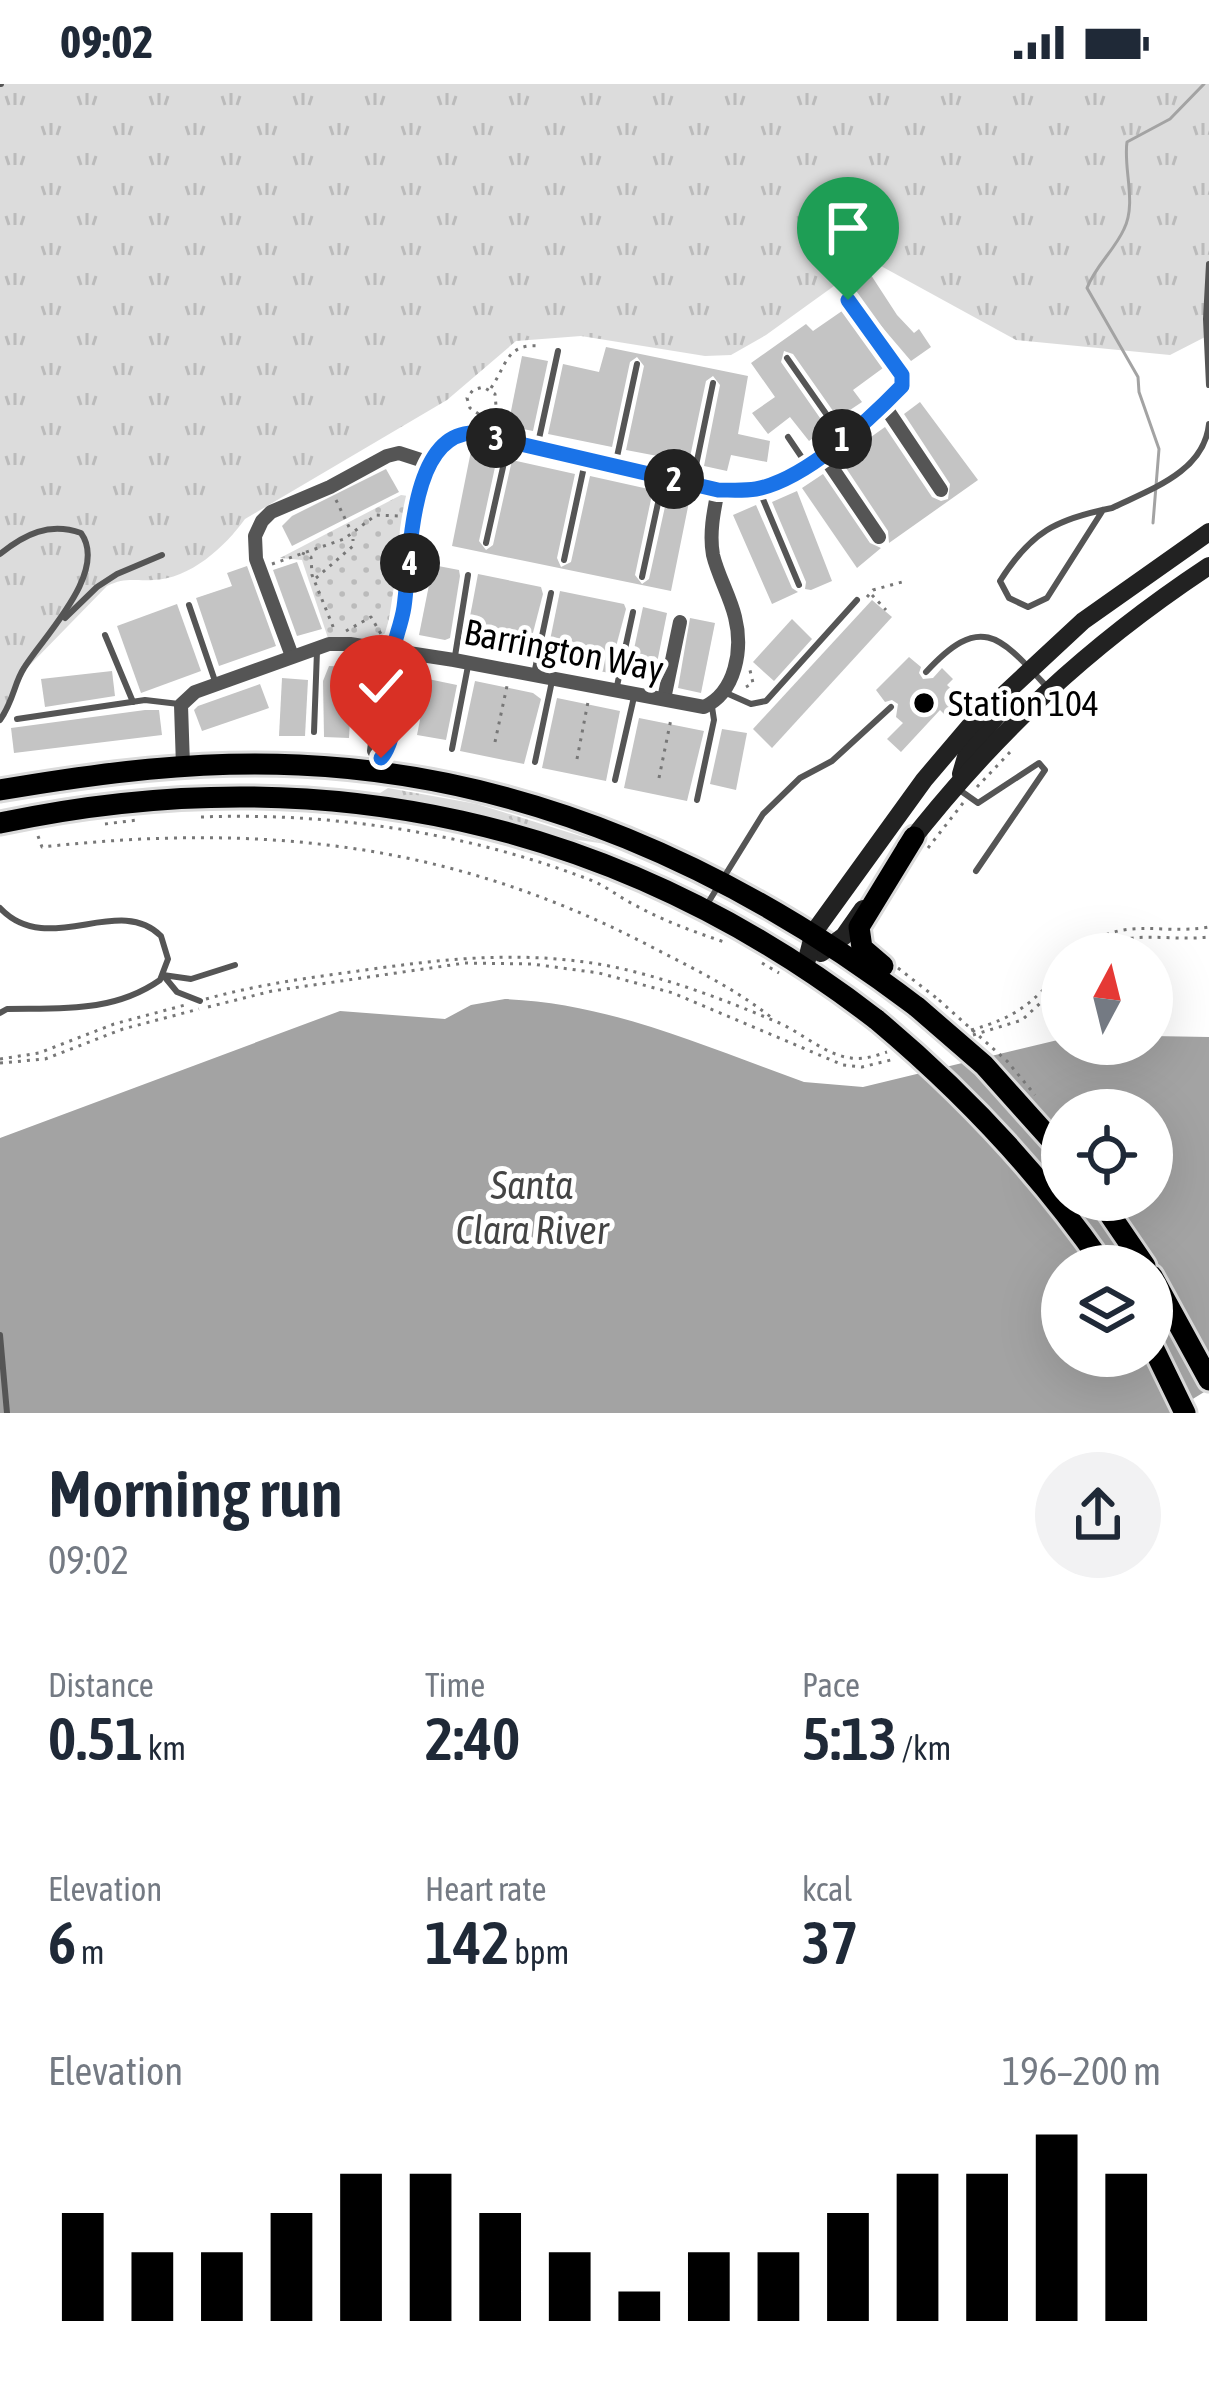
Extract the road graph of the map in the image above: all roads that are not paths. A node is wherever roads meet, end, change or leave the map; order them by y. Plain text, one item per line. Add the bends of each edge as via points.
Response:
1 (1209, 264) edge
2 (848, 300) dead end
3 (558, 351) dead end
4 (787, 358) dead end
5 (637, 364) dead end
6 (712, 383) dead end
7 (1209, 385) edge
8 (884, 405) junction
9 (1209, 424) edge
10 (788, 437) dead end
11 (842, 438) junction
12 (509, 441) junction
13 (537, 448) junction
14 (1205, 453) edge
15 (822, 454) junction
16 (586, 459) junction
17 (430, 463) junction
18 (807, 465) junction
19 (615, 466) junction
20 (664, 477) junction
21 (693, 484) junction
22 (758, 489) junction
23 (718, 490) junction
24 (941, 490) dead end
25 (1102, 510) junction
26 (1209, 532) edge
27 (879, 537) dead end
28 (486, 543) dead end
29 (0, 554) edge
30 (162, 555) dead end
31 (565, 560) dead end
32 (1209, 566) edge
33 (468, 575) dead end
34 (642, 577) dead end
35 (799, 585) dead end
36 (551, 593) dead end
37 (856, 600) dead end
38 (189, 605) dead end
39 (633, 612) dead end
40 (63, 620) junction
41 (680, 622) dead end
42 (105, 635) dead end
43 (317, 648) junction
44 (393, 651) junction
45 (292, 656) junction
46 (461, 661) junction
47 (1030, 668) junction
48 (926, 672) dead end
49 (534, 674) junction
50 (553, 677) junction
51 (216, 684) junction
52 (1049, 689) junction
53 (616, 690) junction
54 (724, 692) junction
55 (635, 693) junction
56 (1002, 694) junction
57 (664, 699) junction
58 (133, 702) junction
59 (711, 704) junction
60 (182, 705) junction
61 (890, 707) dead end
62 (17, 719) dead end
63 (0, 720) edge
64 (314, 732) dead end
65 (452, 749) dead end
66 (535, 762) dead end
67 (183, 766) junction
68 (380, 766) junction
69 (615, 780) dead end
70 (960, 787) junction
71 (0, 790) edge
72 (697, 800) dead end
73 (141, 811) junction
74 (0, 823) edge
75 (914, 837) junction
76 (976, 872) dead end
77 (722, 880) junction
78 (0, 908) edge
79 (704, 910) junction
80 (823, 938) junction
81 (235, 965) dead end
82 (805, 967) junction
83 (163, 975) junction
84 (200, 1000) road end
85 (928, 1003) junction
86 (0, 1013) edge
87 (1041, 1128) edge
88 (1088, 1245) edge
89 (1173, 1314) edge
90 (0, 1335) edge
91 (1167, 1377) edge
92 (1209, 1380) edge
93 (7, 1413) edge
94 (1185, 1413) edge

1 - 7 lane
2 - 8 street via 902,375
3 - 13 lane
4 - 11 lane
5 - 19 lane
6 - 21 lane
8 - 11 street
8 - 24 street
9 - 14 lane
10 - 18 lane
11 - 15 street
12 - 13 street
12 - 17 street via 453,436
12 - 28 lane
13 - 16 street
14 - 25 lane
15 - 18 street
15 - 27 street
16 - 19 street
16 - 31 lane
17 - 44 street
17 - 45 street via 399,453 262,520 254,547
18 - 22 street
19 - 20 street
20 - 21 street
20 - 34 lane
21 - 23 street
22 - 23 street
22 - 35 lane
23 - 54 street via 713,554 737,621
25 - 25 lane via 1047,598 1028,607 1009,598 1000,581 1021,549 1068,517
26 - 47 main road
29 - 40 lane via 34,532 81,533 88,555
30 - 40 lane via 97,586
32 - 52 main road
33 - 46 lane
36 - 49 lane
37 - 54 lane via 766,701
38 - 51 lane
39 - 53 lane
40 - 63 lane via 20,674
41 - 57 street
42 - 58 lane
43 - 44 street, Barrington Way
43 - 45 street, Barrington Way
43 - 64 lane
44 - 46 street, Barrington Way
44 - 68 street via 395,698
45 - 51 street, Barrington Way
46 - 49 street, Barrington Way
46 - 65 lane
47 - 48 lane via 1001,640 983,637 957,641
47 - 52 lane
47 - 56 main road
49 - 50 street, Barrington Way
50 - 53 street, Barrington Way
50 - 66 lane
51 - 60 street, Barrington Way
52 - 70 main road
53 - 55 street, Barrington Way
54 - 59 street, Barrington Way
55 - 57 street, Barrington Way
55 - 69 lane
56 - 70 main road via 1006,706 968,750
56 - 80 main road via 924,780
57 - 59 street, Barrington Way
58 - 60 lane
58 - 62 lane
59 - 72 lane
60 - 67 street
61 - 77 lane via 764,814
67 - 68 main road
67 - 71 main road
68 - 73 main road via 369,789 194,784
68 - 77 main road via 602,826
70 - 75 main road
70 - 76 lane via 978,803 1040,763 1046,770
73 - 74 main road via 70,808
73 - 79 main road via 235,794 341,799 448,817 631,875
75 - 80 main road via 844,936
75 - 85 main road via 858,939
77 - 79 lane
77 - 80 main road
78 - 83 lane via 42,929 139,921 161,936
79 - 82 main road
80 - 82 main road
80 - 85 main road
81 - 83 lane via 191,980
82 - 88 main road, bridge via 983,1115
83 - 84 lane via 177,992
83 - 86 lane via 149,988 82,1009
85 - 87 main road, bridge
89 - 92 main road
90 - 93 lane
91 - 94 main road

